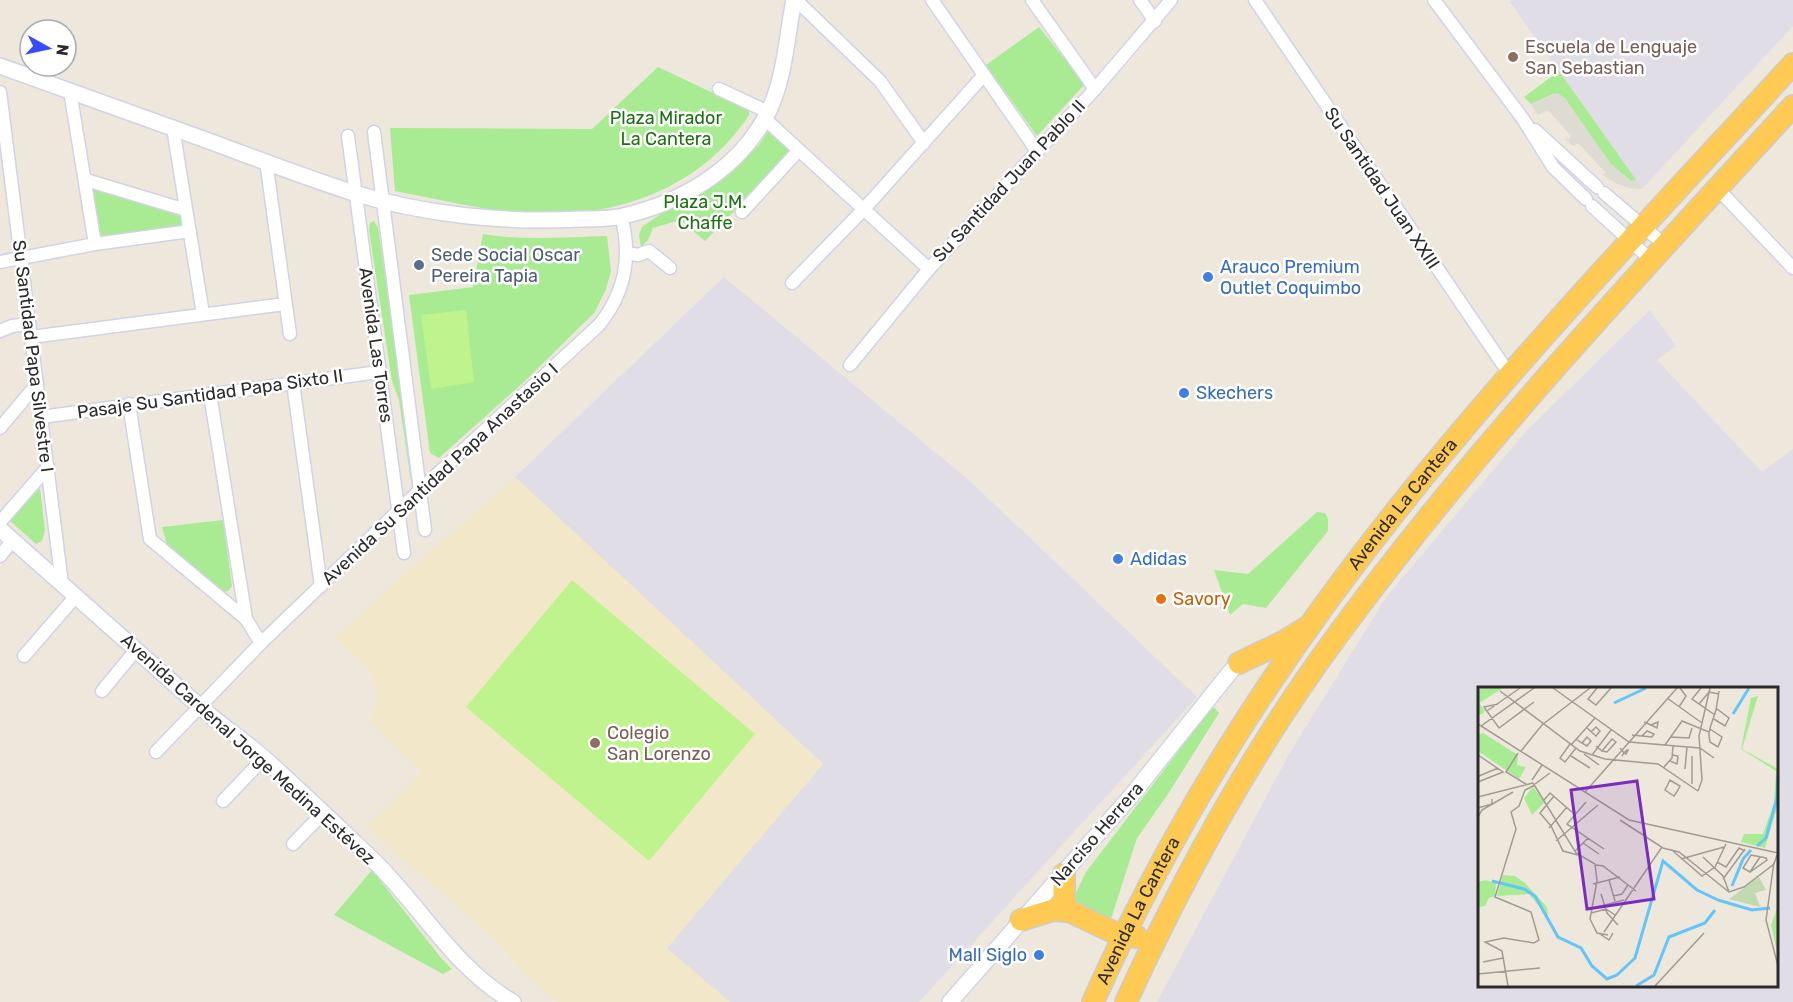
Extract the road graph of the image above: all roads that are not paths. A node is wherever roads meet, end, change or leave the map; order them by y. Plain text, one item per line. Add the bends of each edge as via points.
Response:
1 (795, 0) edge
2 (932, 0) edge
3 (1032, 0) edge
4 (1140, 0) edge
5 (1171, 0) edge
6 (1255, 0) edge
7 (1434, 0) edge
8 (1155, 21) junction
9 (1793, 64) edge
10 (0, 66) edge
11 (984, 75) junction
12 (719, 89) dead end
13 (1095, 89) junction
14 (70, 91) junction
15 (0, 92) edge
16 (1793, 106) edge
17 (766, 115) junction
18 (1523, 119) junction
19 (173, 128) junction
20 (374, 132) dead end
21 (348, 136) dead end
22 (924, 143) junction
23 (800, 150) junction
24 (1037, 151) junction
25 (266, 161) junction
26 (86, 180) junction
27 (1717, 189) junction
28 (355, 193) junction
29 (384, 200) junction
30 (864, 209) junction
31 (186, 210) junction
32 (742, 212) dead end
33 (621, 216) junction
34 (190, 231) junction
35 (1637, 233) junction
36 (95, 244) junction
37 (627, 253) junction
38 (1659, 253) junction
39 (21, 258) junction
40 (0, 262) edge
41 (670, 268) dead end
42 (1793, 268) edge
43 (929, 269) junction
44 (792, 283) dead end
45 (285, 303) junction
46 (203, 315) junction
47 (0, 331) edge
48 (30, 331) junction
49 (290, 334) dead end
50 (850, 365) dead end
51 (379, 372) junction
52 (1510, 375) junction
53 (294, 383) junction
54 (37, 384) junction
55 (210, 394) junction
56 (129, 404) junction
57 (41, 417) junction
58 (0, 428) edge
59 (48, 467) junction
60 (421, 489) junction
61 (399, 511) junction
62 (0, 522) edge
63 (0, 529) edge
64 (425, 530) dead end
65 (13, 540) junction
66 (404, 553) dead end
67 (0, 556) edge
68 (62, 584) junction
69 (321, 586) junction
70 (76, 596) junction
71 (246, 619) junction
72 (1311, 624) junction
73 (261, 643) junction
74 (136, 650) junction
75 (24, 656) dead end
76 (1239, 663) junction
77 (1279, 672) junction
78 (102, 691) dead end
79 (1296, 695) junction
80 (199, 706) junction
81 (156, 753) dead end
82 (264, 758) junction
83 (224, 801) dead end
84 (323, 813) junction
85 (293, 844) dead end
86 (1064, 874) junction
87 (1070, 910) junction
88 (1022, 920) junction
89 (1124, 936) junction
90 (1155, 938) junction
91 (513, 1002) edge
92 (950, 1002) edge
93 (1093, 1002) edge
94 (1126, 1002) edge

1 - 17 street via 778,84
1 - 22 street via 880,81
2 - 11 street
3 - 13 street
4 - 8 street
5 - 8 street, Su Santidad Juan Pablo II
6 - 52 street, Su Santidad Juan XXIII
7 - 18 street
8 - 13 street, Su Santidad Juan Pablo II
9 - 35 highway, Avenida La Cantera
10 - 14 street
11 - 22 street
11 - 24 street
12 - 17 street
13 - 24 street, Su Santidad Juan Pablo II
14 - 19 street
14 - 26 street
15 - 39 street, Su Santidad Papa Silvestre I
16 - 27 highway, Avenida La Cantera
17 - 23 street
17 - 33 street via 722,170 679,196
18 - 35 street via 1600,190
18 - 35 street via 1553,166 1589,203
19 - 25 street
19 - 31 street
20 - 29 street, Avenida Las Torres
21 - 28 street, Avenida Las Torres
22 - 30 street
23 - 30 street
23 - 32 street
24 - 43 street, Su Santidad Juan Pablo II
25 - 28 street
25 - 45 street
26 - 31 street
26 - 36 street
27 - 38 highway, Avenida La Cantera
27 - 42 street
28 - 29 street
28 - 51 street, Avenida Las Torres
29 - 33 street via 492,218 559,220
29 - 60 street, Avenida Las Torres
30 - 43 street
30 - 44 street
31 - 34 street
33 - 37 street, Avenida Su Santidad Papa Anastasio I
34 - 36 street
34 - 46 street
35 - 38 street
35 - 38 street
35 - 52 highway, Avenida La Cantera
36 - 39 street
37 - 41 street via 649,251
37 - 60 street, Avenida Su Santidad Papa Anastasio I via 622,286 599,325
38 - 79 highway, Avenida La Cantera via 1436,507 1373,586
39 - 40 street
39 - 48 street, Su Santidad Papa Silvestre I
43 - 50 street, Su Santidad Juan Pablo II
45 - 46 street
45 - 49 street
46 - 48 street
47 - 48 street via 12,326
48 - 54 street, Su Santidad Papa Silvestre I
51 - 53 street, Pasaje Su Santidad Papa Sixto II
51 - 61 street, Avenida Las Torres
52 - 72 highway, Avenida La Cantera via 1403,501
53 - 55 street, Pasaje Su Santidad Papa Sixto II
53 - 69 street
54 - 57 street, Su Santidad Papa Silvestre I
54 - 58 street
55 - 56 street, Pasaje Su Santidad Papa Sixto II
55 - 71 street
56 - 57 street, Pasaje Su Santidad Papa Sixto II
56 - 71 street via 150,539
57 - 59 street, Su Santidad Papa Silvestre I
59 - 62 street
59 - 68 street, Su Santidad Papa Silvestre I
60 - 61 street, Avenida Su Santidad Papa Anastasio I
60 - 64 street, Avenida Las Torres
61 - 66 street, Avenida Las Torres
61 - 69 street, Avenida Su Santidad Papa Anastasio I
63 - 65 street, Avenida Cardenal Jorge Medina Estévez
65 - 67 street
65 - 68 street, Avenida Cardenal Jorge Medina Estévez
68 - 70 street, Avenida Cardenal Jorge Medina Estévez
69 - 73 street, Avenida Su Santidad Papa Anastasio I
70 - 74 street, Avenida Cardenal Jorge Medina Estévez
70 - 75 street
71 - 73 street
72 - 76 highway
72 - 77 highway, Avenida La Cantera
73 - 80 street, Avenida Su Santidad Papa Anastasio I
74 - 78 street
74 - 80 street, Avenida Cardenal Jorge Medina Estévez
76 - 77 highway via 1257,660
76 - 86 street, Narciso Herrera
77 - 79 highway
77 - 89 highway, Avenida La Cantera via 1197,798
79 - 90 highway, Avenida La Cantera via 1226,806
80 - 81 street, Avenida Su Santidad Papa Anastasio I
80 - 82 street, Avenida Cardenal Jorge Medina Estévez
82 - 83 street
82 - 84 street, Avenida Cardenal Jorge Medina Estévez
84 - 85 street
84 - 91 street, Avenida Cardenal Jorge Medina Estévez via 386,872 465,966
86 - 87 highway via 1064,900
86 - 88 street, Narciso Herrera
87 - 88 highway via 1053,910
87 - 89 highway
88 - 92 street, Narciso Herrera
89 - 90 highway
89 - 93 highway, Avenida La Cantera
90 - 94 highway, Avenida La Cantera

